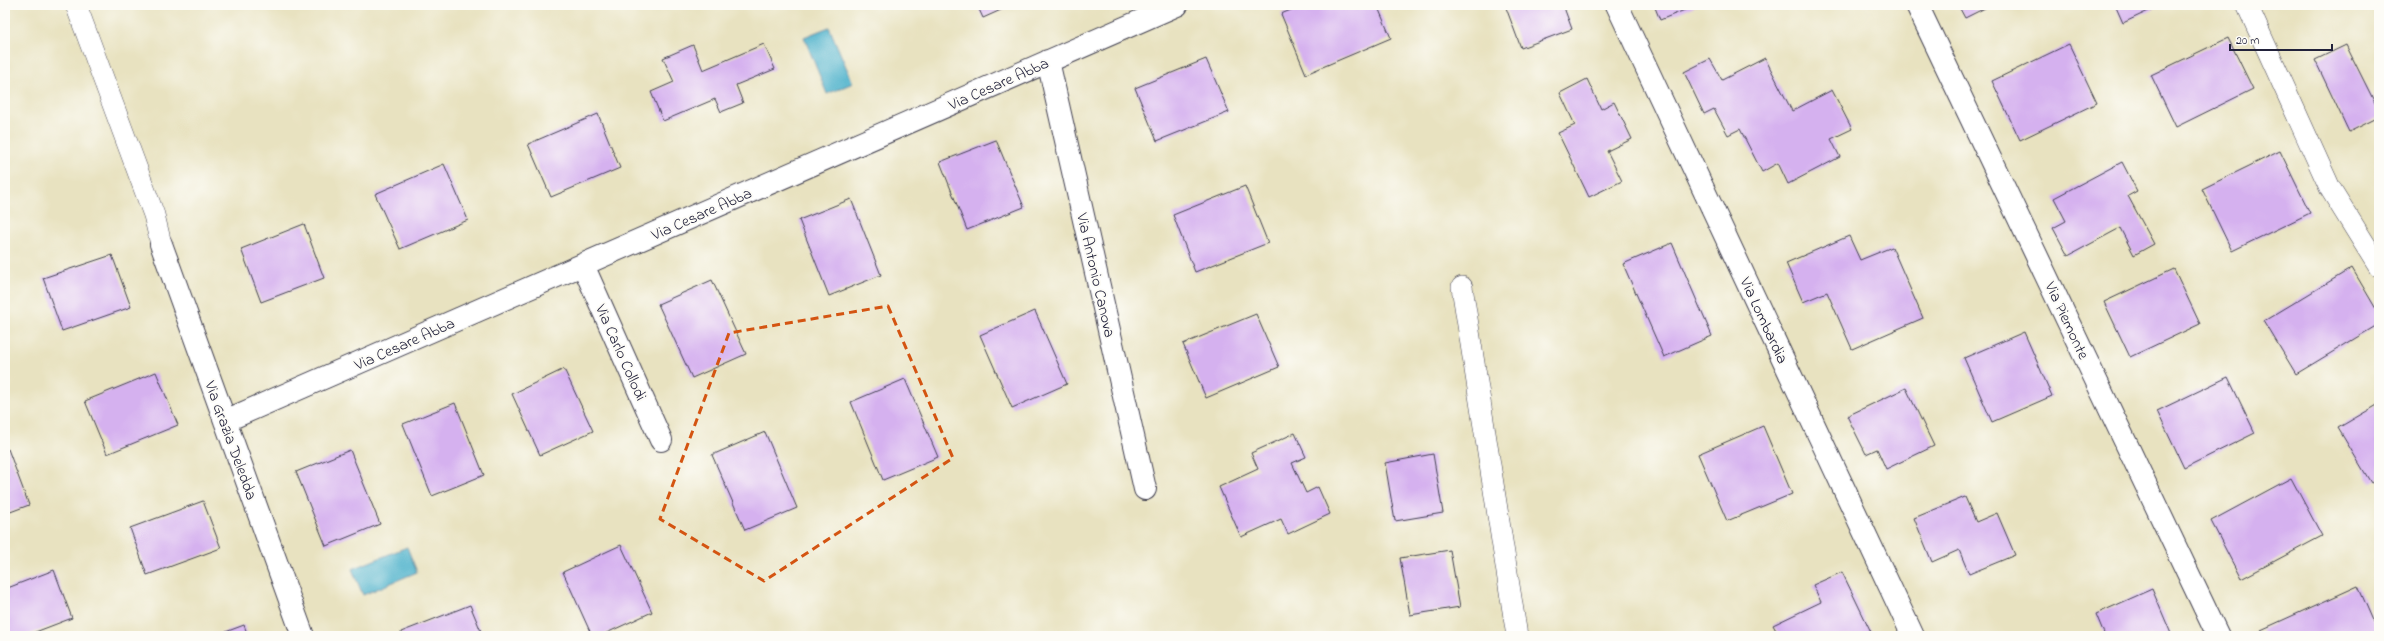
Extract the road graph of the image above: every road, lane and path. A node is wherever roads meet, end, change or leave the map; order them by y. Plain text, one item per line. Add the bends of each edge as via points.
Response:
1 (76, 5) edge
2 (1177, 5) edge
3 (1617, 5) edge
4 (1917, 5) edge
5 (2247, 5) edge
6 (1048, 61) junction
7 (161, 244) joint
8 (583, 265) junction
9 (2379, 267) edge
10 (1462, 287) dead end
11 (226, 421) junction
12 (661, 440) dead end
13 (1145, 489) dead end
14 (303, 636) edge
15 (1517, 636) edge
16 (1913, 636) edge
17 (2218, 636) edge

1 - 7 lane via 154,215
2 - 6 street, Via Cesare Abba
3 - 16 street, Via Lombardia
4 - 17 street, Via Piemonte
5 - 9 lane via 2330,188
6 - 8 street, Via Cesare Abba
6 - 13 street, Via Antonio Canova
7 - 11 street, Via Grazia Deledda
8 - 11 street, Via Cesare Abba
8 - 12 street, Via Carlo Collodi
10 - 15 lane
11 - 14 street, Via Grazia Deledda

